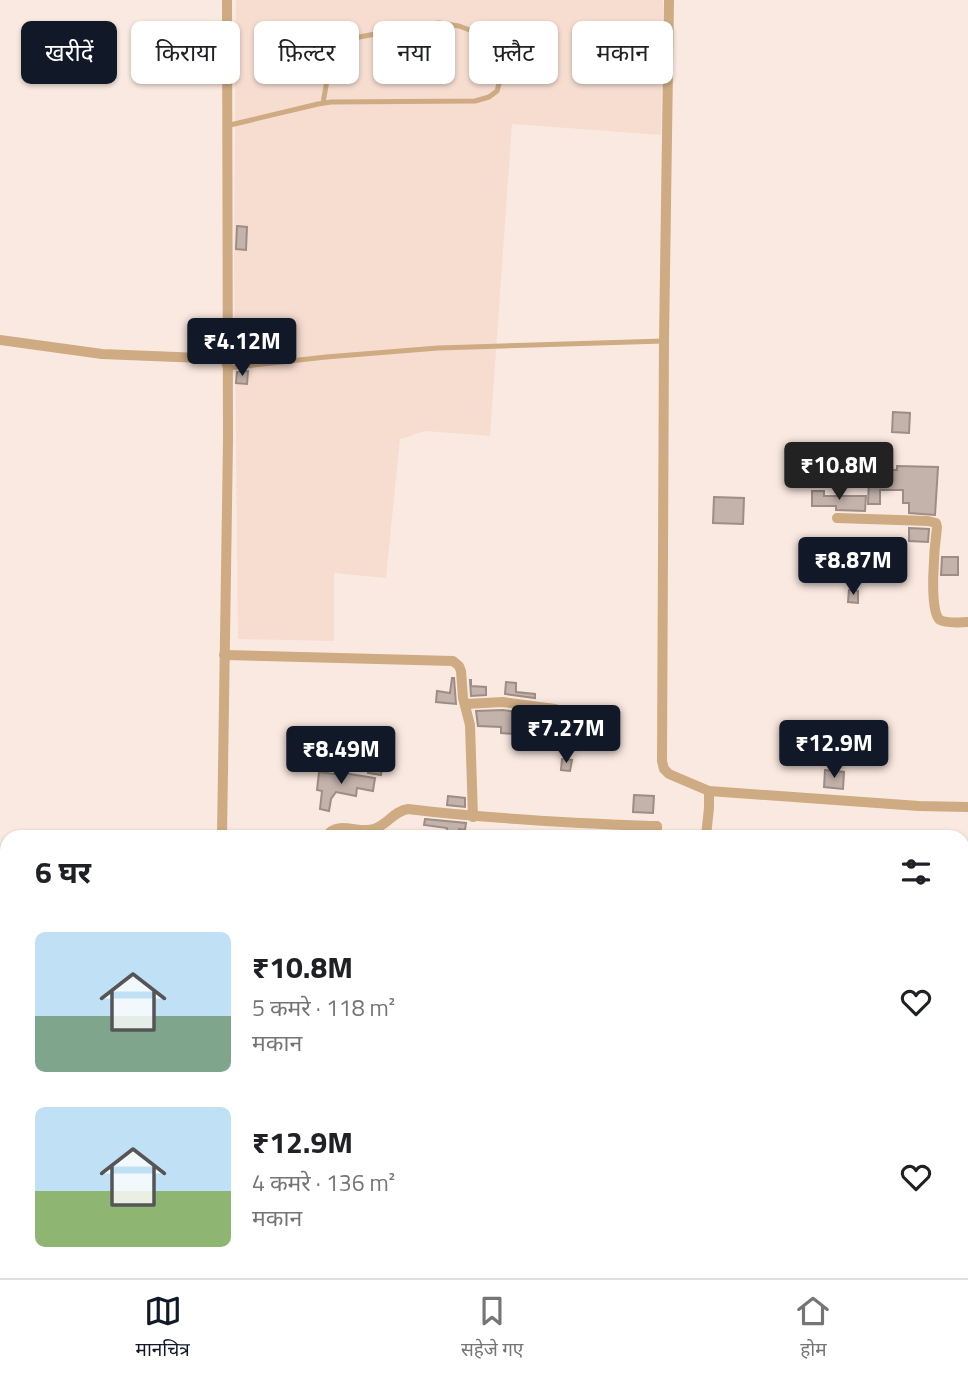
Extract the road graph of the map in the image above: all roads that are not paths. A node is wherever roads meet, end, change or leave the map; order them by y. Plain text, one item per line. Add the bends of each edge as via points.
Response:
1 (227, 0) edge
2 (669, 0) edge
3 (323, 103) junction
4 (226, 125) junction
5 (0, 340) edge
6 (664, 341) junction
7 (224, 362) junction
8 (837, 518) dead end
9 (968, 622) edge
10 (224, 654) junction
11 (465, 705) junction
12 (555, 709) dead end
13 (709, 791) junction
14 (968, 807) edge
15 (473, 817) junction
16 (222, 830) edge
17 (332, 830) edge
18 (373, 830) edge
19 (373, 830) edge
20 (657, 830) edge
21 (707, 830) edge

1 - 4 street
2 - 6 street
3 - 3 lane via 475,101 497,91 499,59 486,38 439,23 354,38 335,52
3 - 4 lane
4 - 7 street
5 - 7 street via 102,354
6 - 7 lane via 438,348
6 - 13 street via 662,761 669,774
7 - 10 street
8 - 9 street via 933,522 937,527 936,613 940,620
10 - 11 street via 453,662 461,671
10 - 16 street
11 - 12 street via 503,702
11 - 15 street via 471,735
13 - 14 street
13 - 21 street
15 - 18 street via 404,809
15 - 20 street via 657,826
17 - 19 street

